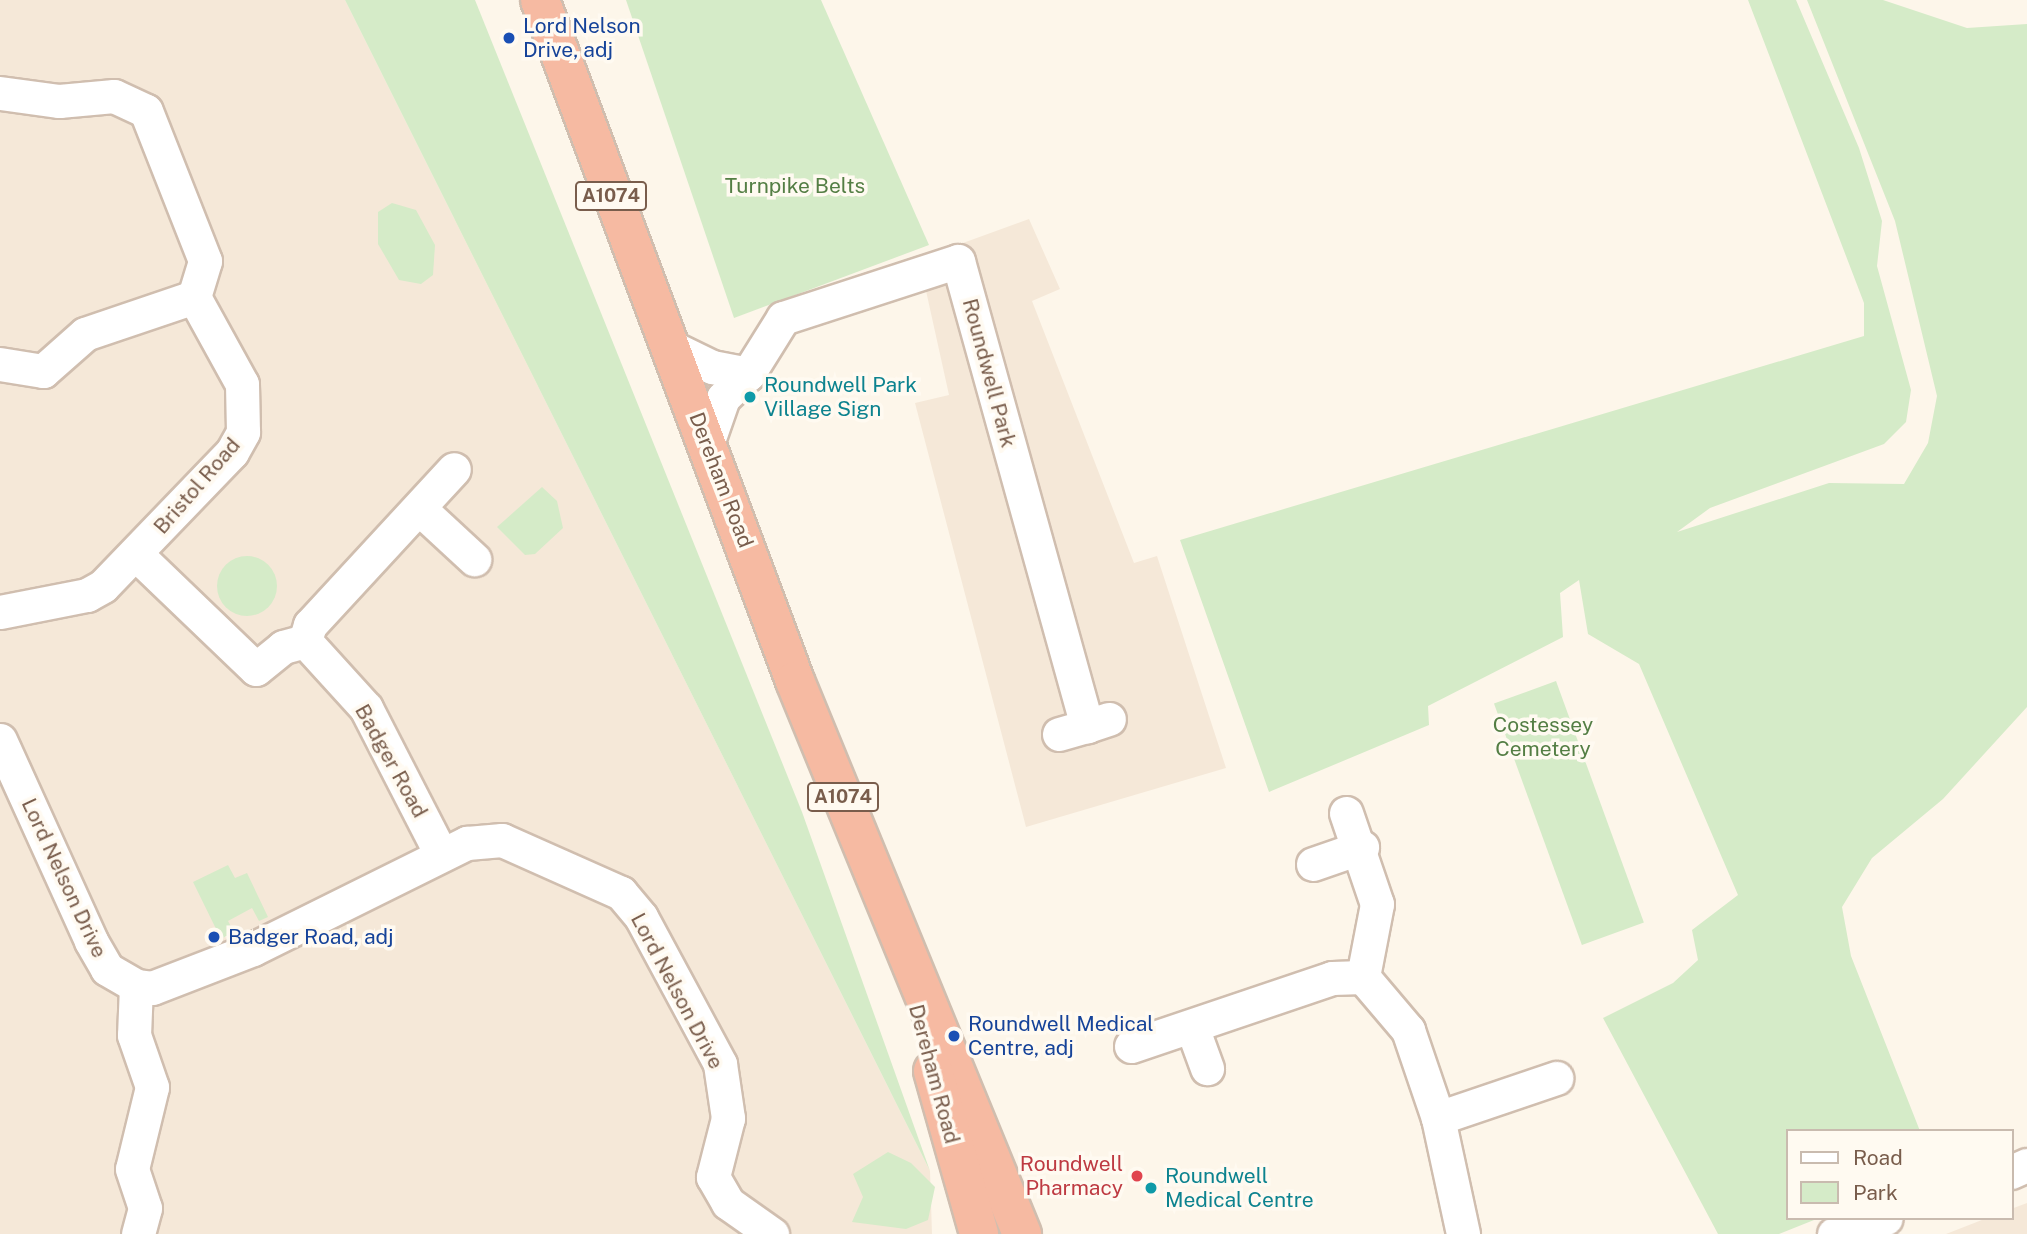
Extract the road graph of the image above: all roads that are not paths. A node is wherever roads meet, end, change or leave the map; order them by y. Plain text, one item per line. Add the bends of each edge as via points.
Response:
1 (530, 0) edge
2 (540, 0) edge
3 (553, 46) junction
4 (0, 93) edge
5 (194, 298) junction
6 (669, 346) junction
7 (0, 364) edge
8 (748, 374) junction
9 (708, 441) junction
10 (454, 468) dead end
11 (420, 509) junction
12 (138, 556) junction
13 (474, 559) dead end
14 (0, 612) edge
15 (305, 641) junction
16 (1085, 726) dead end
17 (0, 740) edge
18 (1346, 813) dead end
19 (1362, 847) junction
20 (441, 854) junction
21 (1313, 864) dead end
22 (892, 914) junction
23 (1363, 977) junction
24 (136, 986) junction
25 (1192, 1027) junction
26 (1131, 1046) dead end
27 (1207, 1068) dead end
28 (1556, 1078) dead end
29 (1438, 1118) junction
30 (1880, 1220) edge
31 (752, 1230) edge
32 (142, 1233) edge
33 (979, 1234) edge
34 (1022, 1234) edge
35 (1462, 1234) edge
36 (1834, 1234) edge

1 - 3 highway, Dereham Road / A1074
2 - 3 highway, Dereham Road / A1074
3 - 6 highway, Dereham Road / A1074
4 - 5 street via 59,101 114,96 146,111 199,236 205,261
5 - 7 street via 85,334 43,371
5 - 12 street, Bristol Road via 242,384 243,432
6 - 8 street via 712,367
6 - 9 highway, Dereham Road / A1074
8 - 9 street, Roundwell Park via 723,398
8 - 16 street, Roundwell Park via 783,318 795,311 958,261
9 - 22 highway, Dereham Road / A1074 via 795,681
10 - 11 street
11 - 13 street
11 - 15 street via 310,625
12 - 14 street, Bristol Road via 87,595
12 - 15 street via 256,669 282,648
15 - 20 street, Badger Road via 366,708
17 - 24 street, Lord Nelson Drive via 91,942 107,969
18 - 19 street
19 - 21 street
19 - 23 street via 1377,904
20 - 24 street, Lord Nelson Drive via 253,949 152,988
20 - 31 street, Lord Nelson Drive via 467,843 502,840 621,893 641,917 720,1063 728,1118 713,1177
22 - 33 highway, Dereham Road / A1074
22 - 34 highway, Dereham Road / A1074
23 - 25 street via 1332,978
23 - 29 street via 1408,1030
24 - 32 street via 134,1035 152,1087 132,1170 145,1208
25 - 26 street
25 - 27 street
28 - 29 street
29 - 35 street
30 - 36 street

